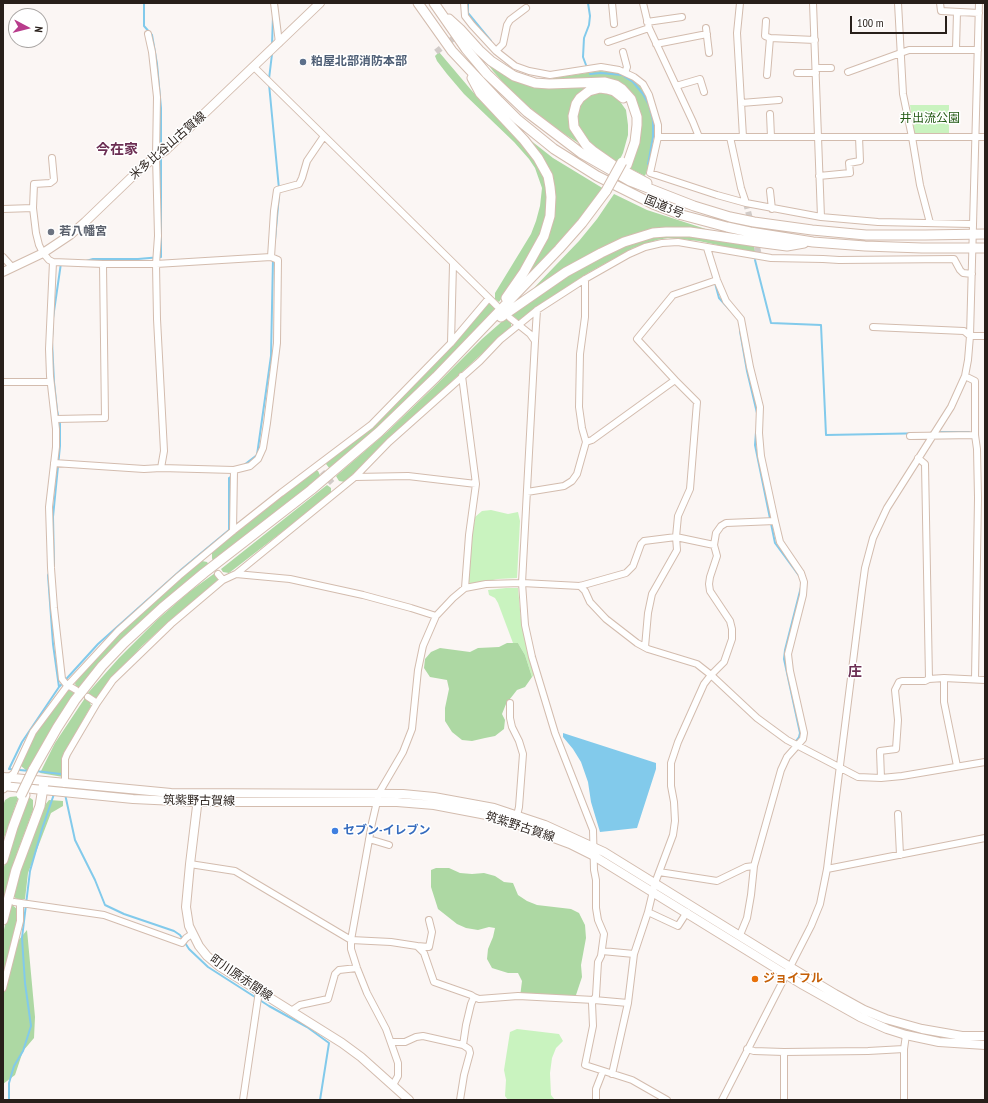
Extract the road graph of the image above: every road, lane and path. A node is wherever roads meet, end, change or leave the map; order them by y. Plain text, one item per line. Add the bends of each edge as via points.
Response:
1 (274, 3) edge
2 (320, 3) edge
3 (418, 3) edge
4 (464, 3) edge
5 (612, 3) edge
6 (643, 3) edge
7 (740, 3) edge
8 (813, 3) edge
9 (898, 3) edge
10 (940, 3) edge
11 (979, 3) edge
12 (436, 7) edge
13 (526, 8) dead end
14 (957, 12) junction
15 (682, 17) dead end
16 (981, 17) edge
17 (766, 21) dead end
18 (614, 24) dead end
19 (472, 25) junction
20 (648, 25) junction
21 (466, 30) tunnel mouth
22 (148, 34) dead end
23 (770, 38) junction
24 (815, 40) junction
25 (608, 42) dead end
26 (278, 43) junction
27 (656, 44) junction
28 (956, 49) junction
29 (978, 50) junction
30 (496, 51) junction
31 (623, 52) dead end
32 (900, 52) junction
33 (709, 53) dead end
34 (466, 66) junction
35 (254, 67) junction
36 (831, 68) dead end
37 (816, 70) junction
38 (848, 72) dead end
39 (625, 73) junction
40 (797, 73) dead end
41 (767, 75) dead end
42 (676, 86) junction
43 (977, 86) junction
44 (985, 87) edge
45 (704, 92) dead end
46 (779, 100) dead end
47 (741, 103) junction
48 (770, 114) dead end
49 (324, 136) junction
50 (658, 137) junction
51 (699, 137) junction
52 (730, 137) junction
53 (743, 137) junction
54 (771, 137) junction
55 (818, 137) junction
56 (859, 137) junction
57 (912, 137) junction
58 (976, 137) junction
59 (985, 137) edge
60 (156, 156) junction
61 (52, 158) dead end
62 (625, 163) junction
63 (819, 176) junction
64 (770, 191) dead end
65 (672, 198) junction
66 (746, 203) junction
67 (32, 208) junction
68 (3, 209) edge
69 (772, 209) junction
70 (821, 217) junction
71 (930, 223) junction
72 (972, 224) junction
73 (972, 234) junction
74 (985, 234) edge
75 (813, 242) junction
76 (707, 248) junction
77 (973, 248) junction
78 (985, 248) edge
79 (43, 253) junction
80 (3, 257) edge
81 (271, 257) junction
82 (53, 262) junction
83 (103, 264) junction
84 (156, 264) junction
85 (453, 264) junction
86 (12, 267) junction
87 (3, 272) edge
88 (972, 274) junction
89 (585, 280) junction
90 (717, 280) junction
91 (489, 298) junction
92 (498, 306) dead end
93 (537, 310) junction
94 (502, 317) junction
95 (518, 326) junction
96 (873, 327) dead end
97 (970, 336) junction
98 (985, 336) edge
99 (536, 341) junction
100 (451, 343) junction
101 (462, 376) junction
102 (965, 376) junction
103 (675, 380) junction
104 (3, 382) edge
105 (50, 382) junction
106 (56, 419) junction
107 (933, 435) junction
108 (975, 435) junction
109 (910, 436) dead end
110 (586, 442) junction
111 (918, 458) junction
112 (54, 463) junction
113 (317, 466) junction
114 (161, 468) junction
115 (234, 470) junction
116 (322, 472) tunnel mouth
117 (355, 477) junction
118 (333, 484) tunnel mouth
119 (476, 484) junction
120 (338, 490) junction
121 (527, 492) junction
122 (775, 521) junction
123 (233, 531) junction
124 (676, 537) junction
125 (714, 545) junction
126 (206, 555) junction
127 (210, 563) dead end
128 (218, 574) dead end
129 (236, 574) junction
130 (224, 580) junction
131 (522, 583) junction
132 (580, 586) junction
133 (465, 588) junction
134 (436, 616) junction
135 (645, 647) junction
136 (711, 675) junction
137 (944, 678) junction
138 (929, 679) junction
139 (975, 679) junction
140 (985, 680) edge
141 (68, 685) junction
142 (76, 690) dead end
143 (88, 698) dead end
144 (97, 703) junction
145 (510, 703) dead end
146 (797, 746) junction
147 (985, 762) edge
148 (957, 766) junction
149 (840, 767) junction
150 (881, 778) junction
151 (4, 783) edge
152 (65, 784) junction
153 (44, 786) junction
154 (23, 795) junction
155 (378, 797) junction
156 (198, 798) junction
157 (898, 814) dead end
158 (518, 815) junction
159 (515, 824) junction
160 (985, 838) edge
161 (369, 839) junction
162 (389, 845) dead end
163 (593, 846) junction
164 (3, 847) edge
165 (900, 855) junction
166 (594, 856) junction
167 (3, 860) edge
168 (190, 864) junction
169 (754, 866) junction
170 (827, 869) junction
171 (659, 872) junction
172 (654, 887) junction
173 (648, 912) junction
174 (687, 912) junction
175 (3, 920) edge
176 (429, 920) dead end
177 (192, 934) junction
178 (740, 935) junction
179 (351, 940) junction
180 (417, 946) junction
181 (602, 951) junction
182 (634, 954) junction
183 (357, 968) junction
184 (788, 970) junction
185 (3, 988) edge
186 (259, 991) junction
187 (474, 997) junction
188 (594, 1000) junction
189 (628, 1003) junction
190 (291, 1011) junction
191 (906, 1035) junction
192 (985, 1036) edge
193 (392, 1042) junction
194 (463, 1045) junction
195 (985, 1045) edge
196 (747, 1049) junction
197 (904, 1049) junction
198 (784, 1052) junction
199 (603, 1071) junction
200 (612, 1074) junction
201 (393, 1085) junction
202 (243, 1100) edge
203 (409, 1100) edge
204 (460, 1100) edge
205 (596, 1100) edge
206 (667, 1100) edge
207 (722, 1100) edge
208 (784, 1100) edge
209 (904, 1100) edge

1 - 26 street
2 - 26 main road, 米多比谷山古賀線
3 - 34 highway, 国道3号
4 - 19 street via 465,16
5 - 18 street
6 - 20 street
7 - 47 street via 737,32
8 - 24 street
9 - 32 street
10 - 14 street via 941,11
11 - 16 street
12 - 62 highway via 491,61 514,76 535,83 549,84 605,82 622,89 631,100 637,117 635,142
12 - 65 highway, 国道3号 via 466,49 488,74 545,127 600,165 630,181
13 - 30 street via 510,20 503,44
14 - 16 street
14 - 28 street
15 - 20 street
16 - 29 street
17 - 23 street via 765,36
19 - 21 street
19 - 30 street
20 - 25 street
20 - 27 street
22 - 60 street via 157,97
23 - 24 street
23 - 41 street
24 - 37 street
26 - 35 main road, 米多比谷山古賀線
27 - 33 street via 707,31
27 - 42 street
28 - 29 street
28 - 32 street
29 - 43 street
30 - 39 street via 515,66 529,72 550,75 601,67
31 - 39 street via 627,68
32 - 38 street
32 - 57 street via 903,94
34 - 75 highway, 国道3号 via 499,101 548,144 625,191 682,215 750,232
34 - 94 highway via 480,93 524,140 548,176 550,216 544,236
35 - 49 street
35 - 60 main road, 米多比谷山古賀線 via 165,151
36 - 37 street
37 - 40 street
37 - 55 street
39 - 50 street via 643,84 658,125
42 - 45 street via 700,80
42 - 51 street
43 - 44 street
43 - 58 street
46 - 47 street
47 - 53 street
48 - 54 street
49 - 81 street via 307,161 299,184 277,190
49 - 85 street
50 - 51 street
50 - 66 street via 650,173
51 - 52 street
52 - 53 street
52 - 66 street
53 - 54 street
54 - 55 street
55 - 56 street
55 - 63 street
56 - 57 street
56 - 63 street via 860,161 849,163 850,172
57 - 58 street
57 - 71 street via 920,185
58 - 59 street
58 - 72 street
60 - 79 main road, 米多比谷山古賀線 via 70,235
60 - 84 street
61 - 67 street via 54,180 50,183 34,184
62 - 65 highway via 632,130 627,104 614,91 600,88 589,91 576,104 573,116 574,127 586,145 613,165
62 - 94 highway via 587,226
63 - 70 street
64 - 69 street
65 - 73 highway via 710,212 754,222 812,230 866,234
66 - 69 street
67 - 68 street
67 - 79 street
69 - 70 street
70 - 71 street
71 - 72 street
72 - 73 street
73 - 74 highway
73 - 77 street
75 - 77 highway, 国道3号 via 865,246
75 - 94 highway via 787,246 690,232 646,235 601,252 566,272
76 - 88 street via 771,258 954,259 960,270
76 - 89 street via 678,242 645,247
76 - 90 street
77 - 78 highway, 国道3号
77 - 88 street
79 - 82 street
79 - 86 main road, 米多比谷山古賀線
80 - 86 street
81 - 84 street
81 - 115 street via 278,260 276,343 264,441 258,459 250,466
82 - 83 street
82 - 105 street
83 - 84 street
83 - 106 street via 105,418
84 - 114 street via 164,451
85 - 91 street
85 - 100 street
86 - 87 main road, 米多比谷山古賀線
88 - 97 street
89 - 93 street
89 - 110 street via 579,407
90 - 103 street via 673,295 637,339
90 - 122 street via 726,301 742,319 760,407 761,456
91 - 92 street
91 - 100 street
93 - 95 street
93 - 99 street
94 - 95 street
94 - 154 highway, bridge via 379,432 311,490 180,593 124,644 102,666 75,700 57,728
95 - 99 street
95 - 101 street
96 - 97 street via 964,331
97 - 98 street
97 - 102 street
99 - 121 street
100 - 113 street via 371,425
101 - 117 street via 389,442
101 - 119 street
102 - 107 street via 951,407
102 - 108 street via 975,381
103 - 110 street
103 - 124 street via 697,402 690,490 678,516
104 - 105 street
105 - 106 street
106 - 112 street
107 - 108 street
107 - 109 street
107 - 111 street
108 - 139 street via 978,498
110 - 121 street via 577,474 572,481 564,486
111 - 138 street via 925,464
111 - 149 street via 887,508 869,552
112 - 114 street
112 - 141 street via 49,507 54,608 62,679
113 - 116 street
113 - 123 street
114 - 115 street
115 - 123 street
117 - 119 street via 408,476
117 - 120 street
118 - 120 street
119 - 133 street
120 - 129 street
121 - 131 street
122 - 125 street via 726,523 716,533
122 - 146 street via 780,542 801,573 804,582 788,654 804,733
123 - 126 street
124 - 125 street
124 - 132 street via 644,541 640,544 633,566 626,573
124 - 135 street via 677,550 652,594
125 - 136 street via 717,556 710,577 710,591 730,621 732,639 724,662
126 - 127 street
126 - 141 street via 118,631
128 - 130 street
129 - 130 street
129 - 134 street via 290,578
130 - 144 street via 171,624 118,674
131 - 132 street
131 - 133 street via 486,584
131 - 163 street via 525,625 532,657 555,733 593,830
132 - 135 street via 590,602 606,619 637,644
133 - 134 street
134 - 155 street via 423,646 412,729 403,752
135 - 136 street via 697,664
136 - 146 street via 757,718
136 - 171 street via 704,684 672,763 670,777 675,821 673,835
137 - 138 street
137 - 139 street
137 - 148 street via 944,702
138 - 150 street via 902,681 896,685 896,749 880,751
139 - 140 street
141 - 142 street
141 - 151 street via 33,732 14,773
143 - 144 street
144 - 152 street via 65,759
145 - 158 street via 512,727 523,754
146 - 149 street
146 - 169 street via 780,770
147 - 148 street
148 - 150 street
149 - 150 street via 858,777
149 - 170 street
151 - 153 main road, 筑紫野古賀線
152 - 153 main road, 筑紫野古賀線
152 - 156 main road, 筑紫野古賀線
153 - 156 main road, 筑紫野古賀線 via 133,799
153 - 175 highway via 40,806 16,870
154 - 164 highway
154 - 167 highway
155 - 156 main road, 筑紫野古賀線
155 - 158 main road, 筑紫野古賀線 via 434,797
155 - 159 main road, 筑紫野古賀線 via 477,813
155 - 161 street
156 - 168 main road, 町川原赤間線
157 - 165 street
158 - 159 street
158 - 163 main road, 筑紫野古賀線
159 - 166 main road, 筑紫野古賀線 via 570,844
160 - 165 street
161 - 162 street
161 - 179 street
163 - 166 street
163 - 172 main road, 筑紫野古賀線 via 627,865
165 - 170 street
166 - 172 main road, 筑紫野古賀線
166 - 181 street via 596,908 604,934
168 - 177 main road, 町川原赤間線 via 186,907
168 - 179 street via 235,871
169 - 171 street via 746,867 717,881
169 - 178 street via 747,918
170 - 184 street via 820,904 812,926
171 - 172 street
172 - 173 street
172 - 174 main road, 筑紫野古賀線
172 - 178 main road, 筑紫野古賀線
173 - 174 street via 678,926
173 - 182 street
174 - 184 main road, 筑紫野古賀線
176 - 180 street via 432,932 429,947
177 - 185 street via 182,943 104,915 17,903 20,921
177 - 186 main road, 町川原赤間線 via 207,956
178 - 184 main road, 筑紫野古賀線
179 - 180 street
179 - 183 street
180 - 187 street via 424,953 434,982
181 - 182 street
181 - 188 street via 598,962
182 - 189 street
183 - 190 street via 340,970 335,974 328,999
183 - 193 street
184 - 191 main road, 筑紫野古賀線 via 860,1017
184 - 192 main road, 筑紫野古賀線 via 886,1019 941,1033
184 - 196 street
186 - 190 main road, 町川原赤間線
186 - 202 street
187 - 188 street via 479,999 518,996
187 - 194 street
188 - 189 street
188 - 199 street via 593,1026 585,1065
189 - 200 street
190 - 201 main road, 町川原赤間線 via 342,1043
191 - 195 main road, 筑紫野古賀線 via 939,1042
191 - 197 street
193 - 194 street via 405,1042 423,1036
193 - 201 street via 398,1063 398,1076
194 - 204 street via 470,1053
196 - 198 street
196 - 207 street
197 - 198 street
197 - 209 street
198 - 208 street
199 - 200 street
199 - 205 street via 596,1089
200 - 206 street via 632,1080
201 - 203 main road, 町川原赤間線

